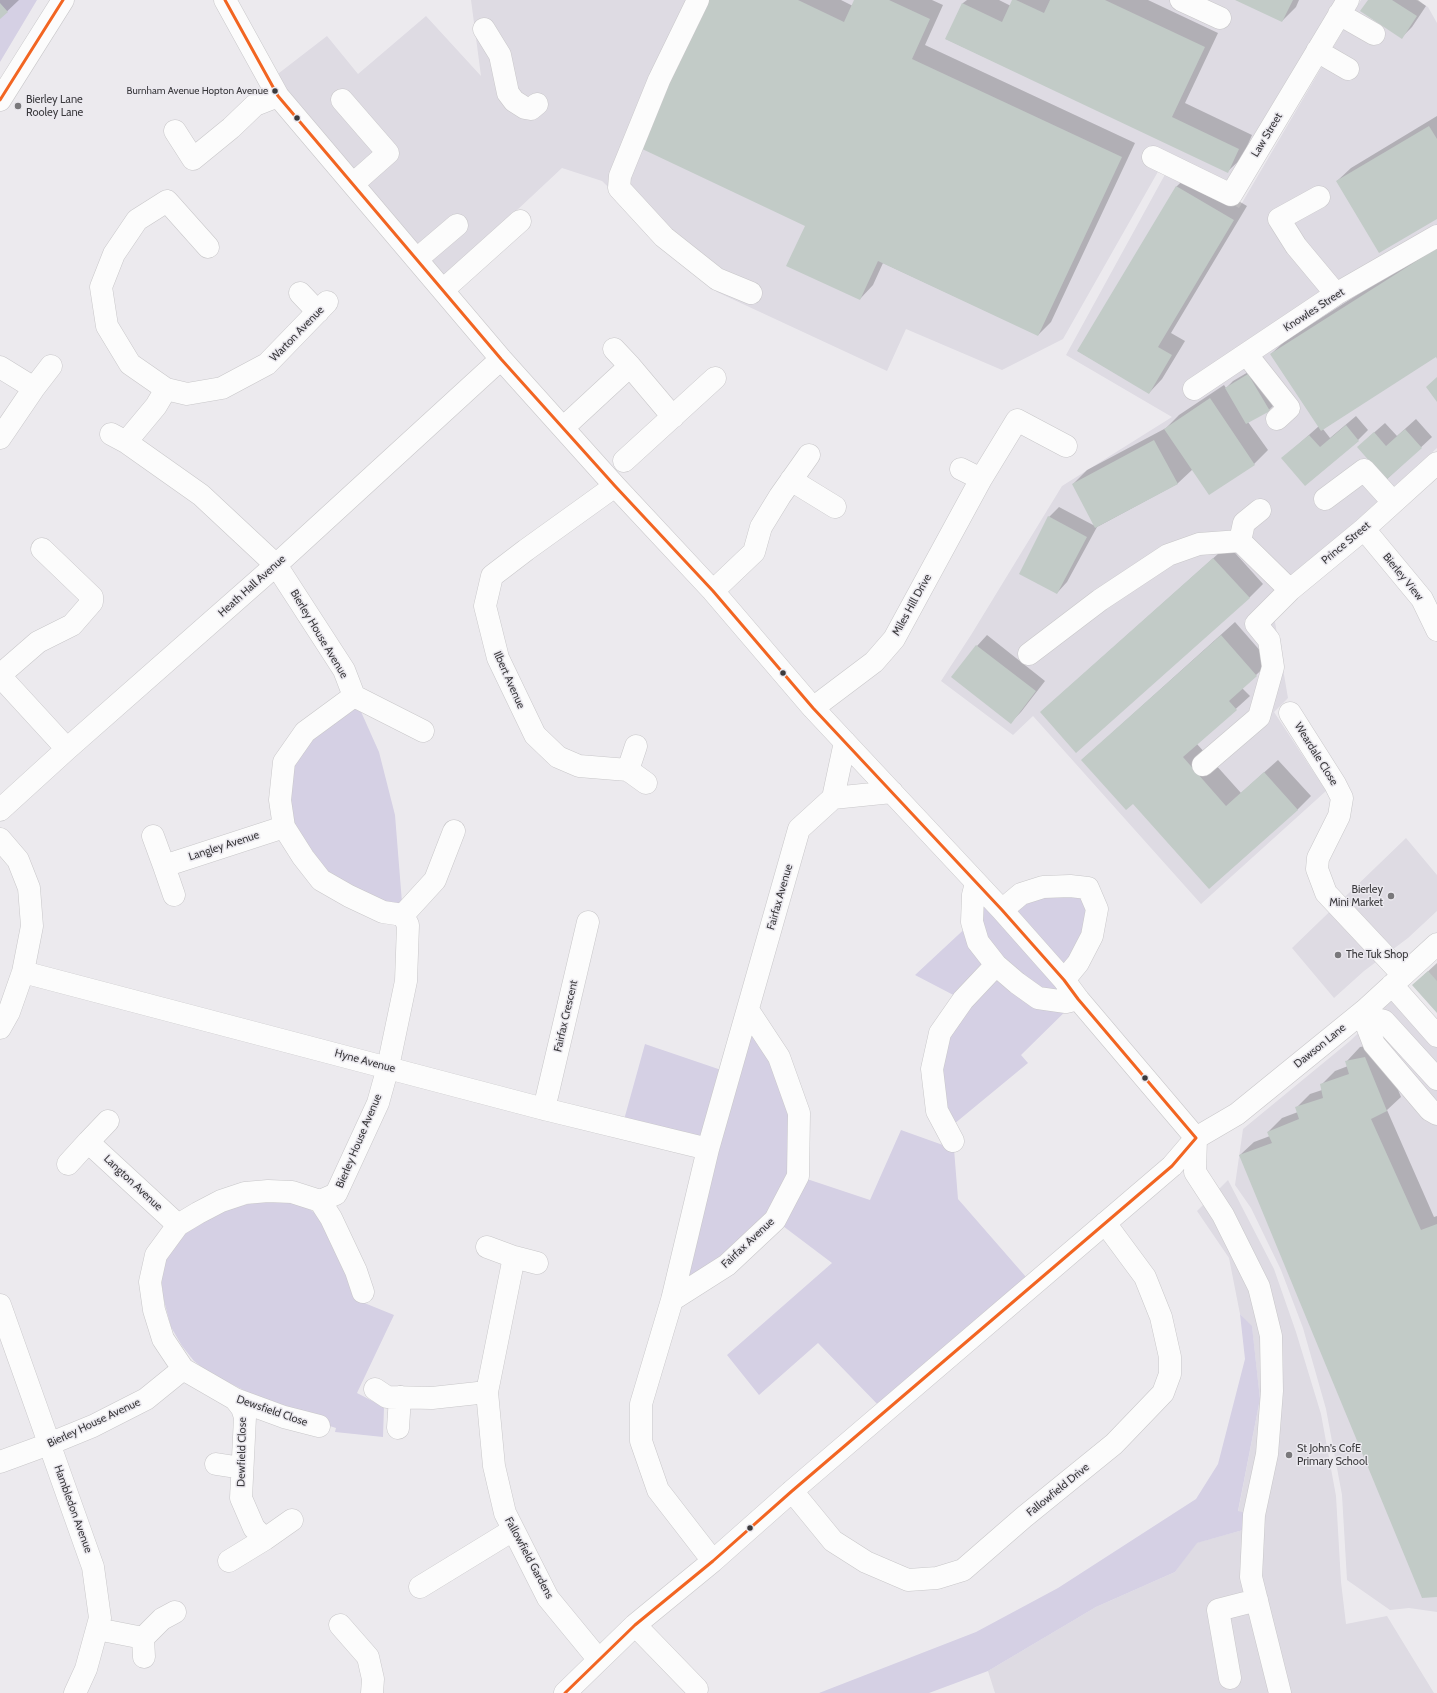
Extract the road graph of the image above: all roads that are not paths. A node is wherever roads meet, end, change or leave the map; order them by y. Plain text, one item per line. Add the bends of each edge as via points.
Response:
1 (63, 0) edge
2 (225, 0) edge
3 (698, 0) edge
4 (1181, 0) edge
5 (1344, 7) edge
6 (1220, 18) dead end
7 (484, 29) dead end
8 (1374, 34) dead end
9 (1317, 51) junction
10 (1348, 69) dead end
11 (278, 96) junction
12 (0, 100) edge
13 (342, 100) dead end
14 (537, 104) dead end
15 (175, 131) dead end
16 (1154, 158) dead end
17 (353, 184) junction
18 (1319, 196) dead end
19 (520, 221) dead end
20 (457, 225) dead end
21 (1437, 236) edge
22 (208, 247) dead end
23 (417, 259) junction
24 (443, 290) junction
25 (300, 293) dead end
26 (751, 293) dead end
27 (1336, 294) junction
28 (614, 349) dead end
29 (1247, 355) junction
30 (502, 359) junction
31 (51, 366) dead end
32 (630, 366) junction
33 (0, 367) edge
34 (715, 378) dead end
35 (34, 388) junction
36 (166, 389) junction
37 (1194, 389) dead end
38 (1277, 419) dead end
39 (666, 424) junction
40 (563, 428) junction
41 (0, 438) edge
42 (1066, 446) dead end
43 (809, 455) dead end
44 (624, 461) dead end
45 (1437, 463) edge
46 (961, 469) dead end
47 (981, 479) junction
48 (791, 480) junction
49 (615, 486) junction
50 (1325, 498) dead end
51 (1393, 502) junction
52 (835, 507) dead end
53 (1260, 510) dead end
54 (1364, 529) junction
55 (1240, 541) junction
56 (42, 549) dead end
57 (276, 565) junction
58 (1290, 590) junction
59 (713, 591) junction
60 (1437, 630) edge
61 (1030, 654) dead end
62 (0, 676) edge
63 (354, 696) junction
64 (813, 708) junction
65 (1290, 713) dead end
66 (423, 731) dead end
67 (845, 742) junction
68 (636, 746) dead end
69 (67, 749) junction
70 (1203, 765) dead end
71 (628, 770) junction
72 (646, 782) dead end
73 (892, 792) junction
74 (833, 798) junction
75 (0, 810) edge
76 (284, 827) junction
77 (454, 831) dead end
78 (153, 836) dead end
79 (0, 839) edge
80 (164, 866) junction
81 (976, 883) junction
82 (174, 895) dead end
83 (1002, 910) junction
84 (403, 915) junction
85 (588, 922) dead end
86 (1437, 946) edge
87 (996, 965) junction
88 (23, 972) junction
89 (1064, 980) junction
90 (1398, 980) junction
91 (1078, 999) junction
92 (748, 1010) junction
93 (1369, 1014) junction
94 (0, 1028) edge
95 (1437, 1036) edge
96 (388, 1067) junction
97 (1437, 1079) edge
98 (544, 1109) junction
99 (1437, 1114) edge
100 (108, 1121) dead end
101 (1196, 1138) junction
102 (953, 1141) dead end
103 (88, 1142) junction
104 (708, 1149) junction
105 (68, 1164) dead end
106 (320, 1201) junction
107 (1105, 1223) junction
108 (178, 1225) junction
109 (487, 1247) dead end
110 (514, 1257) junction
111 (537, 1263) dead end
112 (363, 1292) dead end
113 (672, 1300) junction
114 (0, 1306) edge
115 (183, 1369) junction
116 (375, 1389) dead end
117 (487, 1392) junction
118 (400, 1397) junction
119 (235, 1399) junction
120 (319, 1426) dead end
121 (398, 1428) dead end
122 (49, 1444) junction
123 (0, 1462) edge
124 (216, 1464) dead end
125 (242, 1468) junction
126 (792, 1491) junction
127 (292, 1520) dead end
128 (513, 1530) junction
129 (265, 1539) junction
130 (229, 1561) dead end
131 (713, 1561) junction
132 (420, 1587) dead end
133 (1257, 1600) junction
134 (175, 1612) dead end
135 (340, 1625) dead end
136 (635, 1625) junction
137 (97, 1629) junction
138 (599, 1660) junction
139 (1230, 1678) dead end
140 (697, 1689) dead end
141 (75, 1693) edge
142 (372, 1693) edge
143 (565, 1693) edge
144 (1280, 1693) edge

1 - 12 street
2 - 11 street
3 - 26 street via 659,80 620,176 619,188 664,237 717,279
4 - 6 street
5 - 8 street
5 - 9 street, Law Street
7 - 14 street via 500,55 508,94 524,108 531,109
9 - 10 street
9 - 16 street, Law Street via 1231,196
11 - 15 street via 255,105 193,159
11 - 17 street
13 - 17 street via 388,153
17 - 23 street
18 - 27 street via 1279,219 1296,246
19 - 24 street
20 - 23 street
21 - 27 street, Knowles Street
22 - 36 street, Warton Avenue via 169,197 138,220 114,254 101,287 107,326 130,364
23 - 24 street
24 - 30 street
25 - 36 street, Warton Avenue via 323,307 267,364 222,388 187,394
27 - 29 street, Knowles Street
28 - 32 street
29 - 37 street, Knowles Street
29 - 38 street via 1289,408
30 - 40 street
30 - 57 street, Heath Hall Avenue
31 - 35 street
32 - 39 street
32 - 40 street
33 - 35 street
34 - 39 street
35 - 41 street
36 - 57 street, Bierley House Avenue via 156,406 119,438 201,495
39 - 44 street
40 - 49 street
42 - 47 street, Miles Hill Drive via 1017,420
43 - 48 street
45 - 51 street, Prince Street
46 - 47 street
47 - 64 street, Miles Hill Drive via 894,639 874,662
48 - 52 street
48 - 59 street via 761,527 754,552
49 - 59 street
49 - 71 street, Ilbert Avenue via 492,576 485,606 498,658 534,735 558,757 579,766
50 - 51 street via 1364,470
51 - 54 street, Prince Street
53 - 55 street via 1244,523
54 - 58 street, Prince Street
54 - 60 street, Bierley View via 1422,599
55 - 58 street
55 - 61 street via 1199,544 1168,555 1100,600
56 - 62 street via 92,597 92,602 72,625 38,642
57 - 63 street, Bierley House Avenue via 344,670
57 - 69 street, Heath Hall Avenue
58 - 70 street, Prince Street via 1256,624 1269,640 1273,667 1259,717
59 - 64 street
62 - 69 street
63 - 66 street
63 - 76 street via 305,732 284,762 280,800
64 - 67 street
65 - 90 street, Weardale Close via 1342,798 1339,816 1318,858 1318,869 1326,892
67 - 73 street
67 - 74 street
68 - 71 street
69 - 75 street, Heath Hall Avenue
71 - 72 street, Ilbert Avenue
73 - 74 street
73 - 81 street
74 - 92 street, Fairfax Avenue via 799,829
76 - 80 street, Langley Avenue
76 - 84 street via 321,880 383,912
77 - 84 street via 435,880
78 - 80 street
79 - 88 street via 18,860 28,888 32,926
80 - 82 street
81 - 83 street
81 - 87 street via 972,922 978,942
83 - 89 street
83 - 89 street via 1021,894 1044,887 1088,888 1097,909 1092,936 1078,963
84 - 96 street, Bierley House Avenue via 408,925 406,981
85 - 98 street, Fairfax Crescent
86 - 90 street, Dawson Lane
87 - 91 street via 1038,998 1066,1002
87 - 102 street via 963,1000 940,1033 932,1069 938,1111
88 - 94 street via 9,1012
88 - 96 street, Hyne Avenue
89 - 91 street
90 - 93 street, Dawson Lane
90 - 95 street, Weardale Close
91 - 101 street
92 - 104 street, Fairfax Avenue
92 - 113 street, Fairfax Avenue via 779,1057 799,1113 798,1176 775,1220 727,1265
93 - 97 street via 1384,1021
93 - 99 street via 1367,1026 1374,1044 1430,1110
93 - 101 street, Dawson Lane via 1237,1114
96 - 98 street, Hyne Avenue
96 - 106 street, Bierley House Avenue via 378,1103 336,1194
98 - 104 street, Hyne Avenue
100 - 103 street
101 - 107 street, Dawson Lane via 1172,1166
101 - 133 street via 1195,1172 1237,1240 1259,1287 1270,1336 1272,1391 1266,1454 1254,1516 1251,1577
103 - 105 street
103 - 108 street, Langton Avenue
104 - 113 street, Fairfax Avenue
106 - 108 street via 292,1192 245,1193 215,1204
106 - 112 street via 331,1218
107 - 126 street, Dawson Lane
107 - 126 street, Fallowfield Drive via 1145,1277 1161,1317 1170,1357 1170,1374 1163,1393 1114,1444 963,1570 937,1578 908,1580 866,1562 833,1541
108 - 115 street via 156,1255 150,1282 154,1310 163,1339
109 - 110 street
110 - 111 street
110 - 117 street, Fallowfield Gardens
113 - 131 street, Fairfax Avenue via 641,1404 641,1441 658,1490
114 - 122 street, Hambledon Avenue
115 - 119 street, Dewsfield Close
115 - 122 street, Bierley House Avenue via 146,1399 93,1426
116 - 118 street via 387,1397
117 - 118 street via 432,1398
117 - 128 street, Fallowfield Gardens via 494,1466 505,1513
118 - 121 street
119 - 120 street, Dewsfield Close via 284,1417
119 - 125 street, Dewfield Close via 245,1417
122 - 123 street, Bierley House Avenue
122 - 137 street, Hambledon Avenue via 93,1567 100,1618
124 - 125 street
125 - 129 street, Dewfield Close via 241,1498 254,1528
126 - 131 street, Dawson Lane
127 - 129 street
128 - 132 street
128 - 138 street, Fallowfield Gardens via 548,1598
129 - 130 street
131 - 136 street, Dawson Lane
133 - 139 street via 1218,1610
133 - 144 street
134 - 137 street via 162,1619 144,1647
135 - 142 street via 368,1657
136 - 138 street, Dawson Lane
136 - 140 street
137 - 141 street, Hambledon Avenue via 86,1669
138 - 143 street, Dawson Lane

